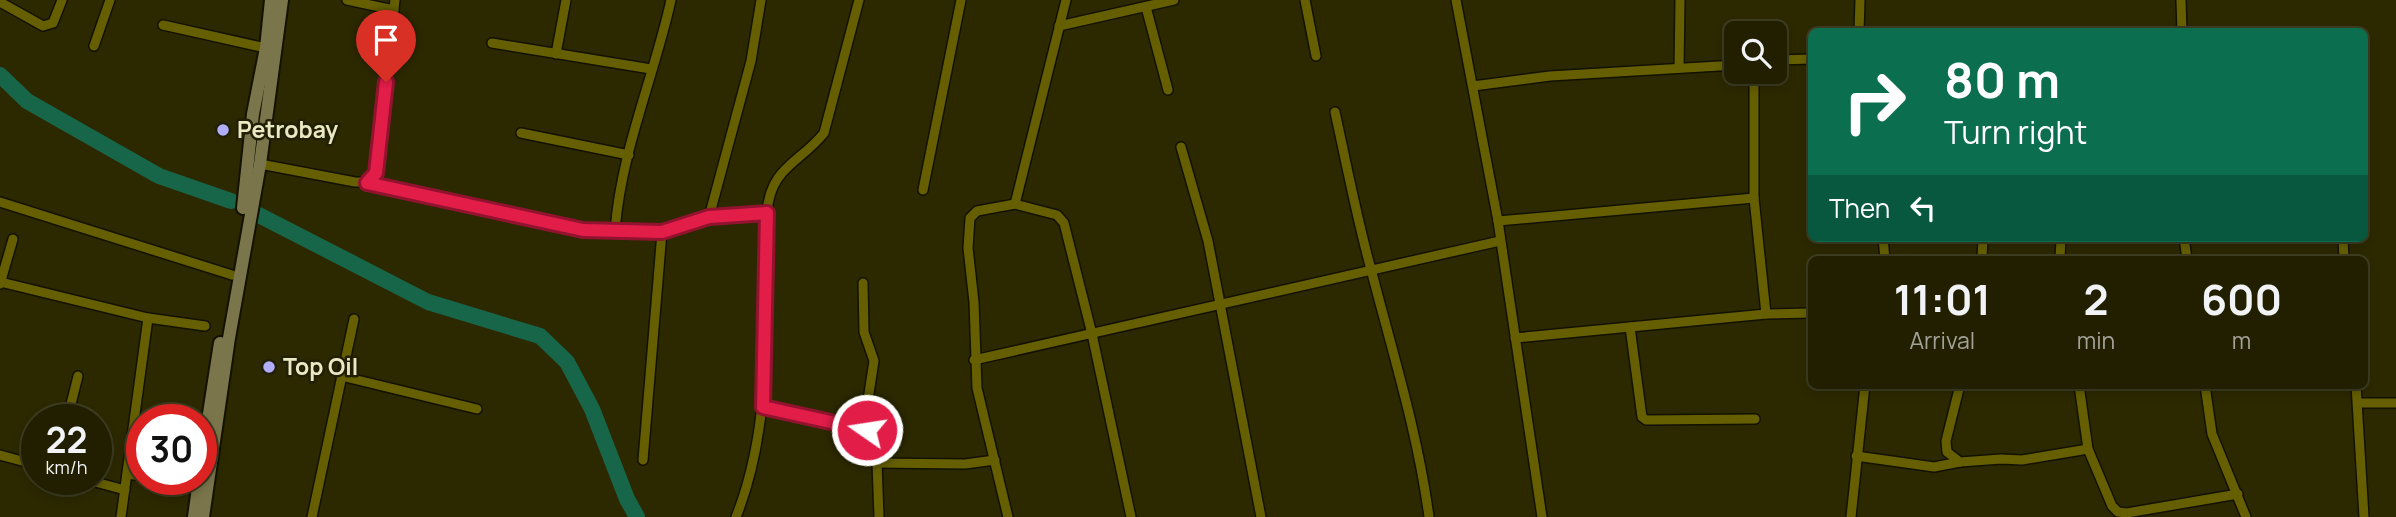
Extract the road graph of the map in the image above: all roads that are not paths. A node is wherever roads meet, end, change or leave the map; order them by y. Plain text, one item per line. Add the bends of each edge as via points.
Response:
1 (62, 0) edge
2 (110, 0) edge
3 (271, 0) edge
4 (282, 0) edge
5 (347, 0) edge
6 (566, 0) edge
7 (671, 0) edge
8 (761, 0) edge
9 (859, 0) edge
10 (961, 0) edge
11 (1066, 0) edge
12 (1174, 0) edge
13 (1305, 0) edge
14 (1456, 0) edge
15 (1680, 0) edge
16 (1860, 0) edge
17 (2181, 0) edge
18 (0, 2) edge
19 (394, 5) edge
20 (1146, 7) junction
21 (163, 25) dead end
22 (1059, 26) junction
23 (1859, 28) edge
24 (2182, 28) edge
25 (492, 43) dead end
26 (94, 46) dead end
27 (266, 48) junction
28 (556, 54) junction
29 (1316, 56) dead end
30 (1808, 59) edge
31 (1787, 60) edge
32 (1724, 66) edge
33 (1679, 68) junction
34 (651, 69) junction
35 (1754, 84) edge
36 (1473, 86) junction
37 (1168, 90) dead end
38 (1335, 112) dead end
39 (521, 133) dead end
40 (1181, 147) dead end
41 (629, 155) junction
42 (260, 164) junction
43 (367, 183) junction
44 (923, 190) dead end
45 (1755, 198) junction
46 (0, 202) edge
47 (1015, 204) junction
48 (767, 213) junction
49 (709, 217) junction
50 (1498, 221) junction
51 (615, 230) junction
52 (662, 232) junction
53 (13, 239) dead end
54 (1500, 241) junction
55 (1371, 270) junction
56 (232, 275) junction
57 (0, 283) edge
58 (863, 283) dead end
59 (1221, 304) junction
60 (1808, 313) edge
61 (1766, 314) junction
62 (148, 318) junction
63 (354, 318) dead end
64 (205, 326) dead end
65 (1630, 327) junction
66 (1092, 334) junction
67 (1515, 338) junction
68 (975, 360) junction
69 (78, 376) dead end
70 (341, 376) junction
71 (1864, 389) edge
72 (1959, 389) edge
73 (2080, 389) edge
74 (2205, 389) edge
75 (2356, 389) edge
76 (2358, 403) junction
77 (2396, 403) edge
78 (71, 404) edge
79 (136, 404) edge
80 (211, 404) edge
81 (763, 407) junction
82 (477, 409) dead end
83 (1755, 419) dead end
84 (867, 430) junction
85 (2088, 449) junction
86 (0, 455) edge
87 (1856, 456) junction
88 (643, 460) dead end
89 (995, 460) junction
90 (21, 461) edge
91 (1960, 462) junction
92 (877, 463) junction
93 (126, 482) edge
94 (112, 486) edge
95 (125, 490) junction
96 (2238, 494) junction
97 (197, 495) edge
98 (121, 517) edge
99 (194, 517) edge
100 (203, 517) edge
101 (312, 517) edge
102 (736, 517) edge
103 (879, 517) edge
104 (1008, 517) edge
105 (1131, 517) edge
106 (1261, 517) edge
107 (1429, 517) edge
108 (1542, 517) edge
109 (1850, 517) edge
110 (2246, 517) edge
111 (2364, 517) edge

1 - 18 street via 53,23 43,26
2 - 26 street
3 - 27 main road
4 - 42 main road
5 - 19 street
6 - 28 street
7 - 34 street
8 - 49 street via 751,61
9 - 48 street via 824,133 793,160 773,186
10 - 44 street
11 - 22 street
12 - 20 street
13 - 29 street
14 - 36 street
15 - 33 street
16 - 23 street
17 - 24 street
19 - 43 street via 379,154 376,173
20 - 22 street
20 - 37 street
21 - 27 street
22 - 47 street
25 - 28 street
27 - 56 main road
28 - 34 street
30 - 31 street
32 - 33 street
33 - 36 street
34 - 41 street
35 - 45 street
36 - 50 street
38 - 55 street
39 - 41 street
40 - 59 street
41 - 51 street
42 - 43 street
42 - 100 main road
43 - 51 street via 583,230
45 - 50 street
45 - 61 street
46 - 56 street
47 - 66 street via 1062,219
47 - 68 street via 977,211 970,218 968,262
48 - 49 street
48 - 81 street
49 - 52 street
50 - 54 street
51 - 52 street
52 - 88 street
53 - 57 street
54 - 55 street
54 - 67 street
55 - 59 street
55 - 107 street via 1412,424
56 - 80 main road
57 - 62 street
58 - 84 street via 864,332 874,361 866,405
59 - 66 street
59 - 106 street
60 - 61 street
61 - 65 street
62 - 64 street
62 - 79 street
63 - 70 street
65 - 67 street
65 - 83 street via 1646,420
66 - 68 street
66 - 105 street
67 - 108 street
68 - 89 street
69 - 78 street
70 - 82 street
70 - 101 street
71 - 87 street
72 - 91 street via 1946,441 1947,452
73 - 85 street
74 - 96 street via 2211,434
75 - 76 street
76 - 77 street
76 - 111 street
81 - 84 street
81 - 102 street
84 - 92 street
85 - 91 street via 2035,459
85 - 96 street via 2118,512
86 - 90 street
87 - 91 street via 1934,467
87 - 109 street
89 - 92 street
89 - 104 street
92 - 103 street
93 - 95 street
94 - 95 street
95 - 98 street
96 - 110 street
97 - 99 main road

